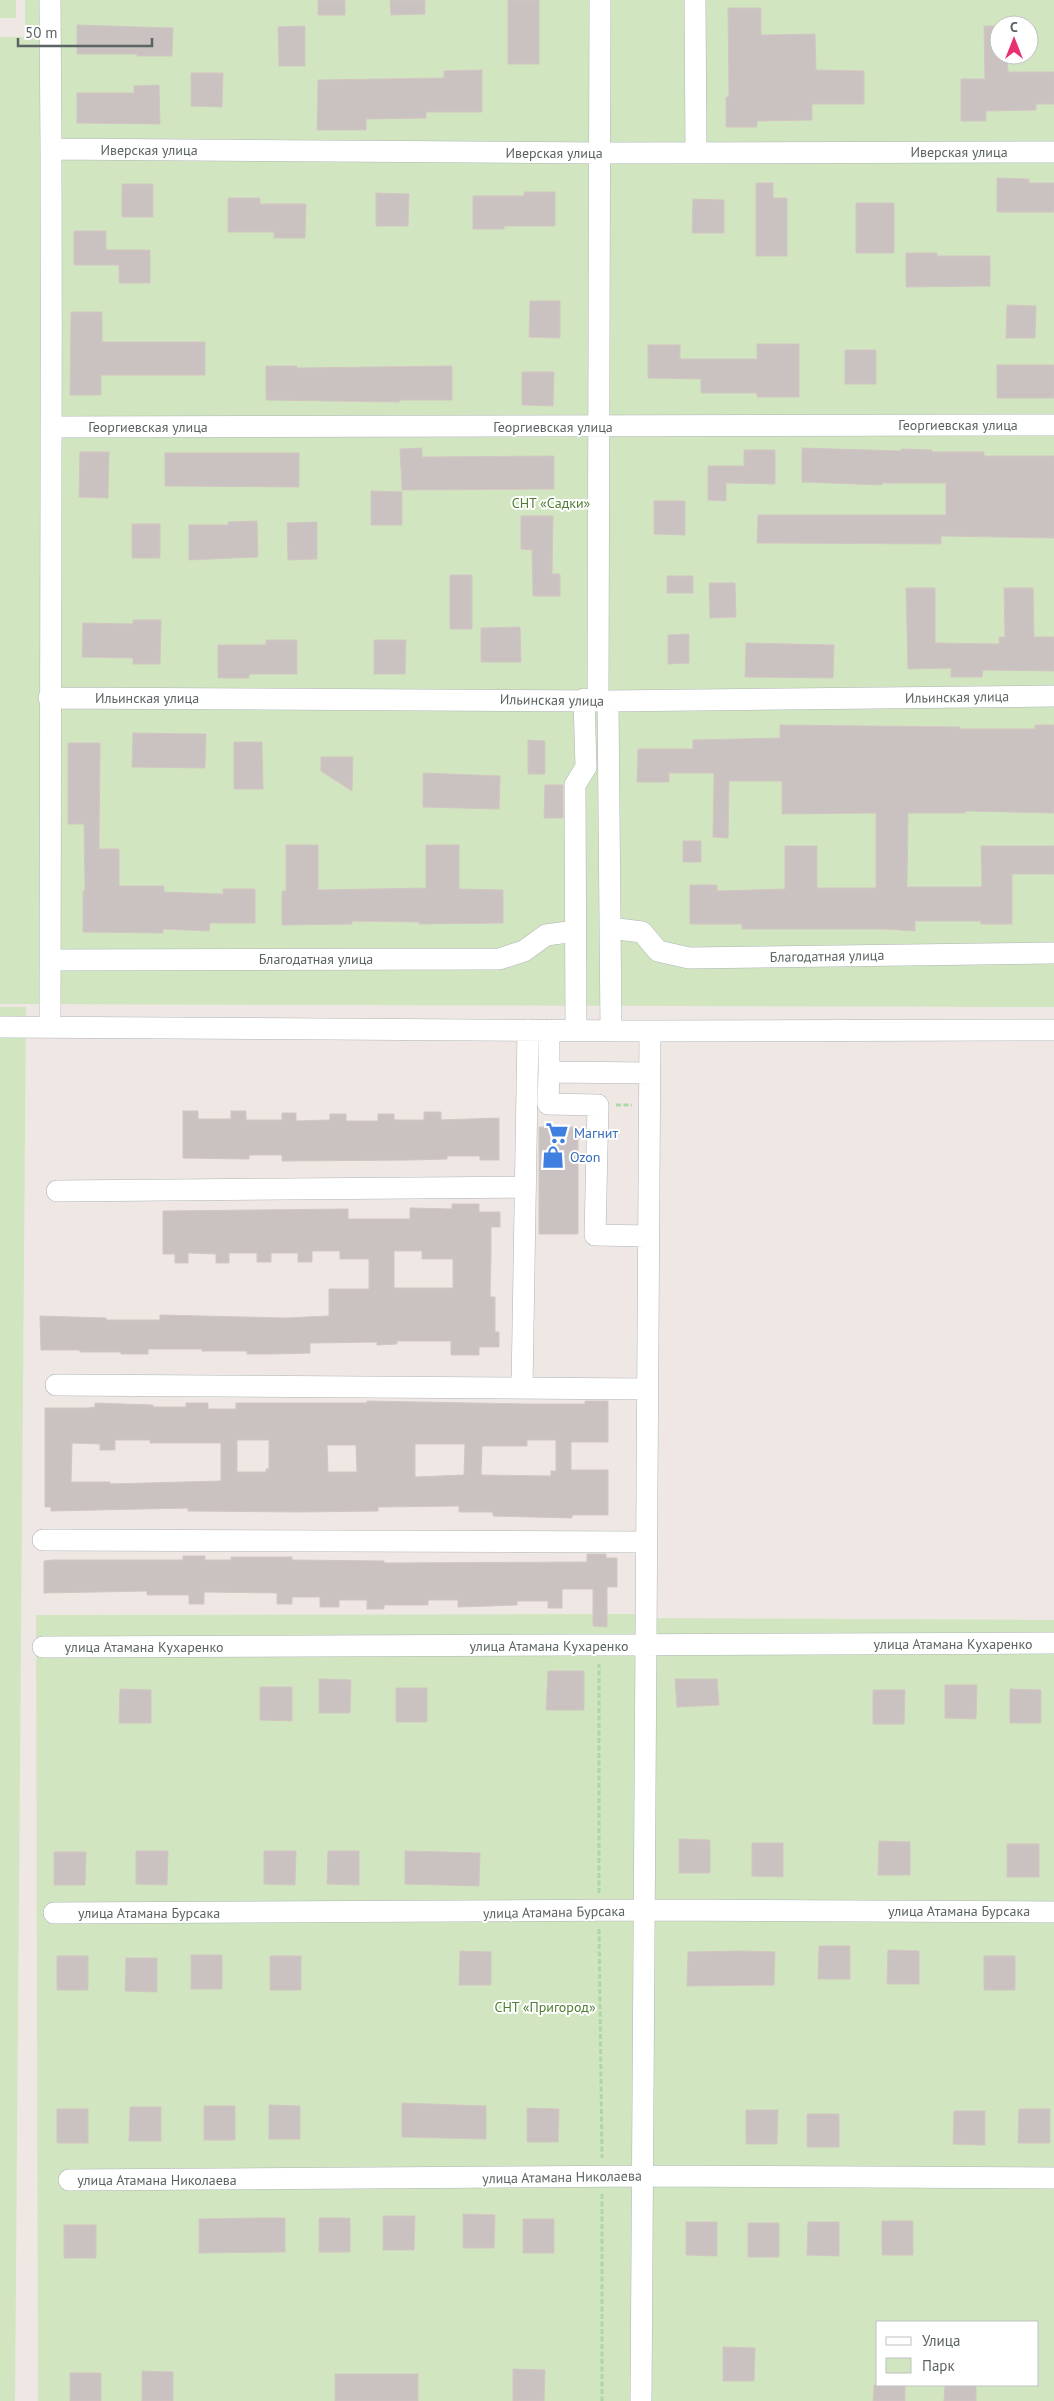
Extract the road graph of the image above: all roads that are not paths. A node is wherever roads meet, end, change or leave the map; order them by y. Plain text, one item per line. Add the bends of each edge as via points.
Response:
1 (50, 0) edge
2 (600, 0) edge
3 (695, 0) edge
4 (52, 149) junction
5 (1054, 152) edge
6 (600, 153) junction
7 (696, 153) junction
8 (1054, 425) edge
9 (52, 427) junction
10 (600, 427) junction
11 (1054, 696) edge
12 (49, 698) junction
13 (597, 700) junction
14 (610, 928) junction
15 (575, 931) junction
16 (1054, 953) edge
17 (50, 960) junction
18 (0, 1027) edge
19 (50, 1028) junction
20 (528, 1030) junction
21 (549, 1030) junction
22 (1054, 1030) edge
23 (576, 1031) junction
24 (611, 1031) junction
25 (650, 1031) junction
26 (549, 1072) junction
27 (650, 1073) junction
28 (525, 1187) junction
29 (57, 1190) dead end
30 (648, 1236) junction
31 (56, 1385) dead end
32 (522, 1388) junction
33 (648, 1389) junction
34 (43, 1540) dead end
35 (647, 1542) junction
36 (1054, 1643) edge
37 (646, 1645) junction
38 (43, 1647) dead end
39 (643, 1910) junction
40 (1054, 1912) edge
41 (54, 1914) dead end
42 (644, 2176) junction
43 (1054, 2178) edge
44 (69, 2180) dead end
45 (641, 2401) edge

1 - 4 street
2 - 6 street
3 - 7 street
4 - 6 street, Иверская улица
4 - 9 street
5 - 7 street, Иверская улица
6 - 7 street, Иверская улица
6 - 10 street
8 - 10 street, Георгиевская улица
9 - 10 street, Георгиевская улица
9 - 12 street
10 - 13 street
11 - 13 street, Ильинская улица
12 - 13 street, Ильинская улица
12 - 17 street
13 - 14 street
13 - 15 street via 586,767 575,785
14 - 16 street, Благодатная улица via 642,932 658,951 689,958
14 - 24 street
15 - 17 street, Благодатная улица via 546,934 524,951 499,959
15 - 23 street
17 - 19 street
18 - 19 street
19 - 20 street
20 - 21 street
20 - 28 street
21 - 23 street
21 - 26 street
22 - 25 street
23 - 24 street
24 - 25 street
25 - 27 street
26 - 27 street
26 - 30 street via 548,1104 598,1105 596,1236
27 - 30 street
28 - 29 street
28 - 32 street
30 - 33 street
31 - 32 street
32 - 33 street
33 - 35 street
34 - 35 street
35 - 37 street
36 - 37 street, улица Атамана Кухаренко
37 - 38 street, улица Атамана Кухаренко
37 - 39 street
39 - 40 street, улица Атамана Бурсака
39 - 41 street, улица Атамана Бурсака
39 - 42 street
42 - 43 street, улица Атамана Николаева
42 - 44 street, улица Атамана Николаева
42 - 45 street

